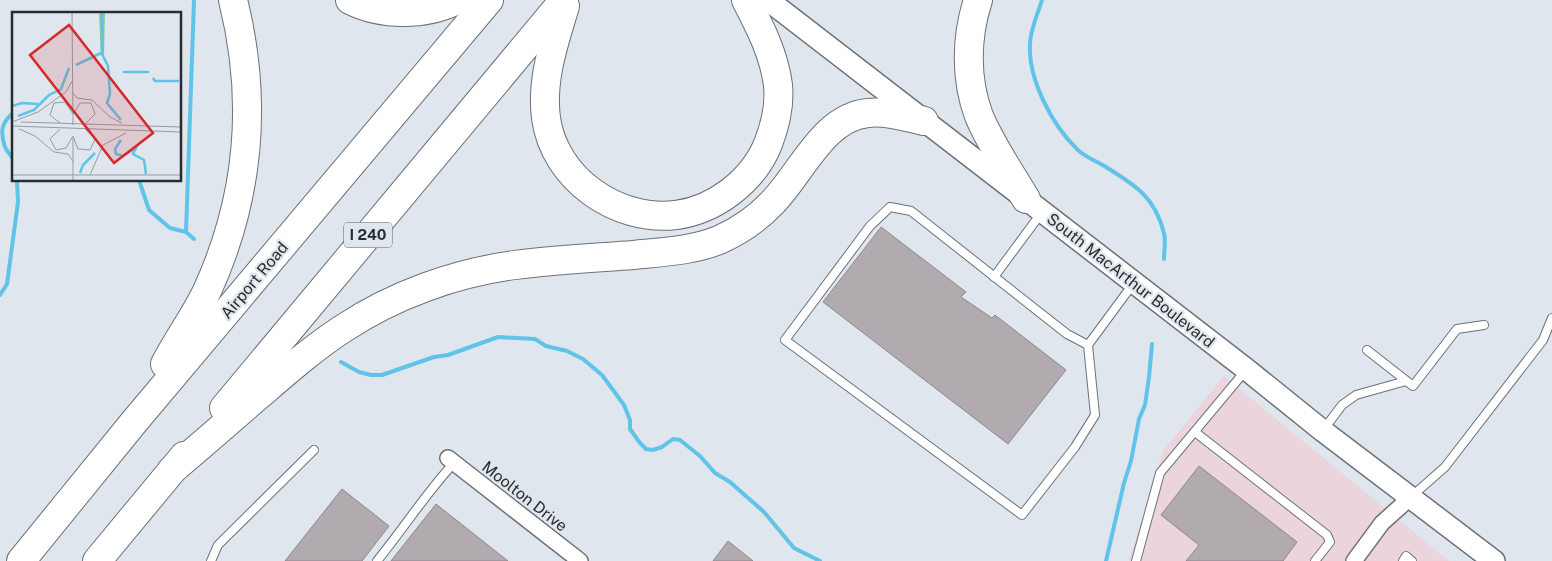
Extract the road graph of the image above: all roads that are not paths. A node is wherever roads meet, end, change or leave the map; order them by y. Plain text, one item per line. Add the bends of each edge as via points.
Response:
1 (233, 0) edge
2 (350, 0) edge
3 (457, 0) edge
4 (489, 0) edge
5 (565, 0) edge
6 (746, 0) edge
7 (768, 0) edge
8 (978, 0) edge
9 (924, 121) junction
10 (1034, 205) junction
11 (994, 277) junction
12 (1134, 282) junction
13 (1552, 318) edge
14 (1484, 325) dead end
15 (1552, 336) edge
16 (1544, 340) junction
17 (1088, 345) junction
18 (1367, 350) dead end
19 (1246, 369) junction
20 (1406, 381) junction
21 (134, 422) junction
22 (1322, 431) junction
23 (1195, 432) junction
24 (314, 450) dead end
25 (451, 460) joint
26 (172, 470) junction
27 (1411, 497) junction
28 (21, 561) edge
29 (96, 561) edge
30 (211, 561) edge
31 (378, 561) edge
32 (580, 561) edge
33 (1136, 561) edge
34 (1315, 561) edge
35 (1354, 561) edge
36 (1403, 561) edge
37 (1412, 561) edge
38 (1494, 561) edge

1 - 21 highway via 246,62 248,98 246,149 234,216 207,291
2 - 3 highway via 386,11 407,12
4 - 21 highway, Airport Road
5 - 6 highway via 547,70 544,96 546,120 559,156 573,176 609,203 631,211 676,215 716,202 736,187 764,153 772,134 778,112 778,86 763,33
5 - 26 highway, I 240
7 - 9 main road, South MacArthur Boulevard
8 - 10 highway via 969,35 972,90 983,124 998,154
9 - 10 main road, South MacArthur Boulevard
9 - 26 highway via 869,112 840,122 783,192 757,218 738,231 696,248 513,265 475,272 406,296 345,327 308,353
10 - 11 lane
10 - 12 main road, South MacArthur Boulevard
11 - 17 lane via 1066,334
11 - 17 lane via 911,211 890,207 870,226 785,340 1022,515 1075,447 1095,414
12 - 17 lane
12 - 19 main road, South MacArthur Boulevard
13 - 16 lane
14 - 20 lane via 1457,329 1413,386
15 - 16 lane
16 - 27 lane via 1444,467
18 - 20 lane
19 - 22 main road, South MacArthur Boulevard
19 - 23 lane
20 - 22 lane via 1349,399
21 - 28 highway, Airport Road
22 - 27 main road, South MacArthur Boulevard
23 - 33 lane via 1160,473
23 - 34 lane via 1326,535 1330,542
24 - 30 lane via 218,545
25 - 31 lane
25 - 32 street, Moolton Drive
26 - 29 highway, I 240
27 - 35 street via 1382,523
27 - 38 main road, South MacArthur Boulevard
36 - 37 lane via 1406,556

